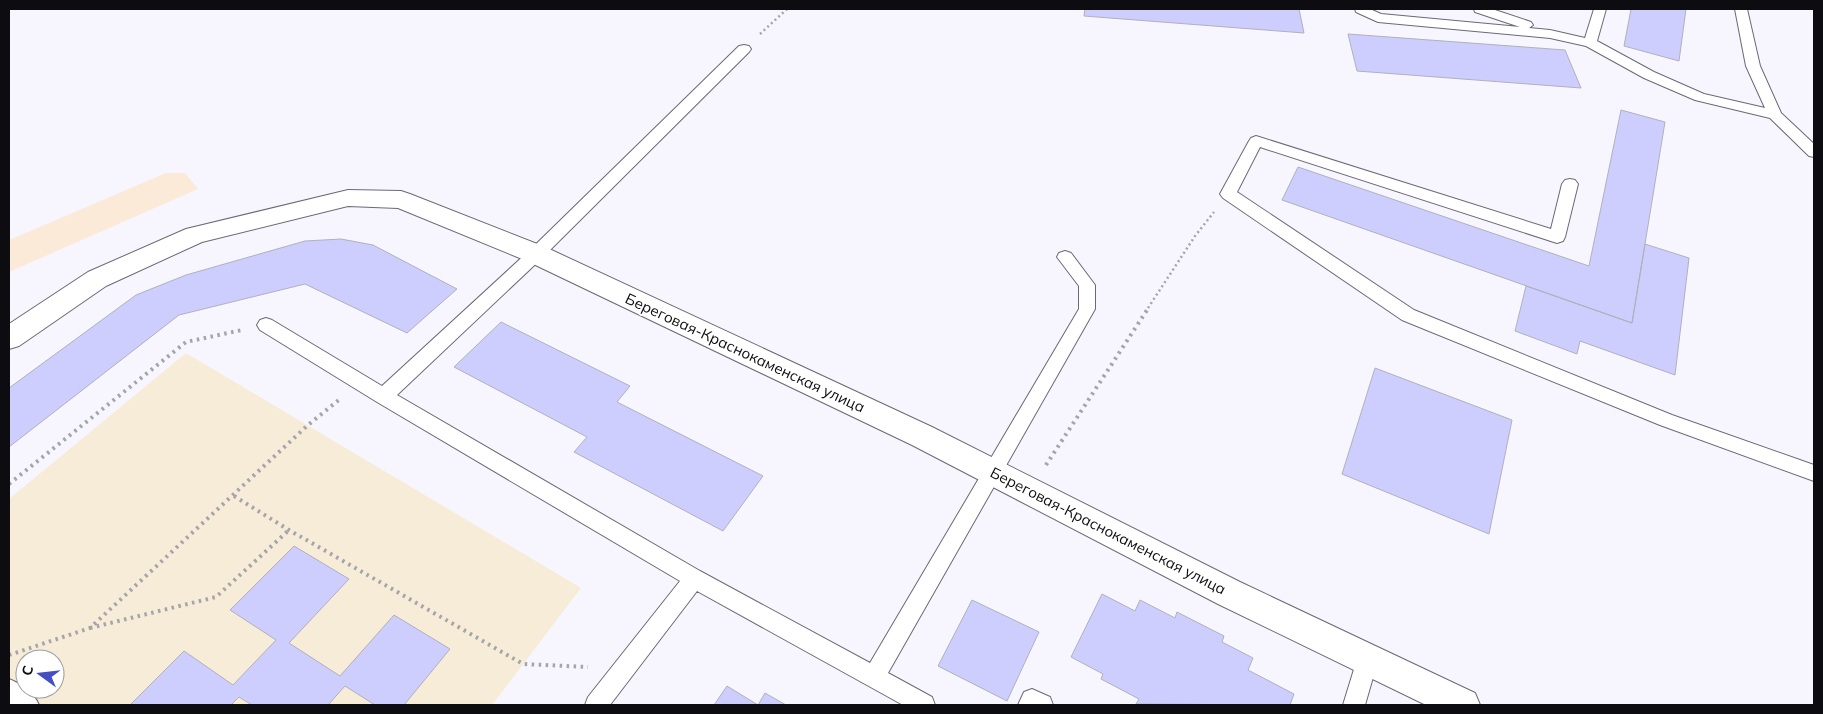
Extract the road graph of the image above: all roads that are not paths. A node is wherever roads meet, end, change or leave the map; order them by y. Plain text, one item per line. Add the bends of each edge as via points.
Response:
1 (1361, 9) edge
2 (1480, 9) edge
3 (1600, 9) edge
4 (1741, 9) edge
5 (1550, 34) junction
6 (1590, 43) junction
7 (744, 49) road end
8 (1775, 115) junction
9 (1814, 152) edge
10 (1570, 184) dead end
11 (536, 254) junction
12 (1066, 257) dead end
13 (266, 325) road end
14 (9, 338) edge
15 (383, 397) junction
16 (994, 473) junction
17 (1814, 473) edge
18 (694, 579) junction
19 (1368, 660) junction
20 (874, 676) junction
21 (9, 690) edge
22 (28, 705) edge
23 (596, 705) edge
24 (924, 705) edge
25 (1029, 705) edge
26 (1042, 705) edge
27 (1354, 705) edge
28 (1463, 705) edge

1 - 5 lane via 1378,18
2 - 5 lane
3 - 6 lane
4 - 8 lane via 1754,66
5 - 6 lane
6 - 8 lane via 1649,75 1700,97
7 - 11 lane via 652,148
8 - 9 lane
10 - 17 lane via 1557,238 1256,141 1228,194 1408,315 1666,420
11 - 14 street, Береговая-Краснокаменская улица via 400,200 348,198 194,235 97,279
11 - 15 lane
11 - 16 street, Береговая-Краснокаменская улица
12 - 16 lane via 1087,285 1087,309
13 - 15 lane
15 - 18 lane
16 - 19 street, Береговая-Краснокаменская улица
16 - 20 lane
18 - 20 lane
18 - 23 lane
19 - 27 lane
19 - 28 street, Береговая-Краснокаменская улица
20 - 24 lane
21 - 22 lane
25 - 26 lane via 1032,700

